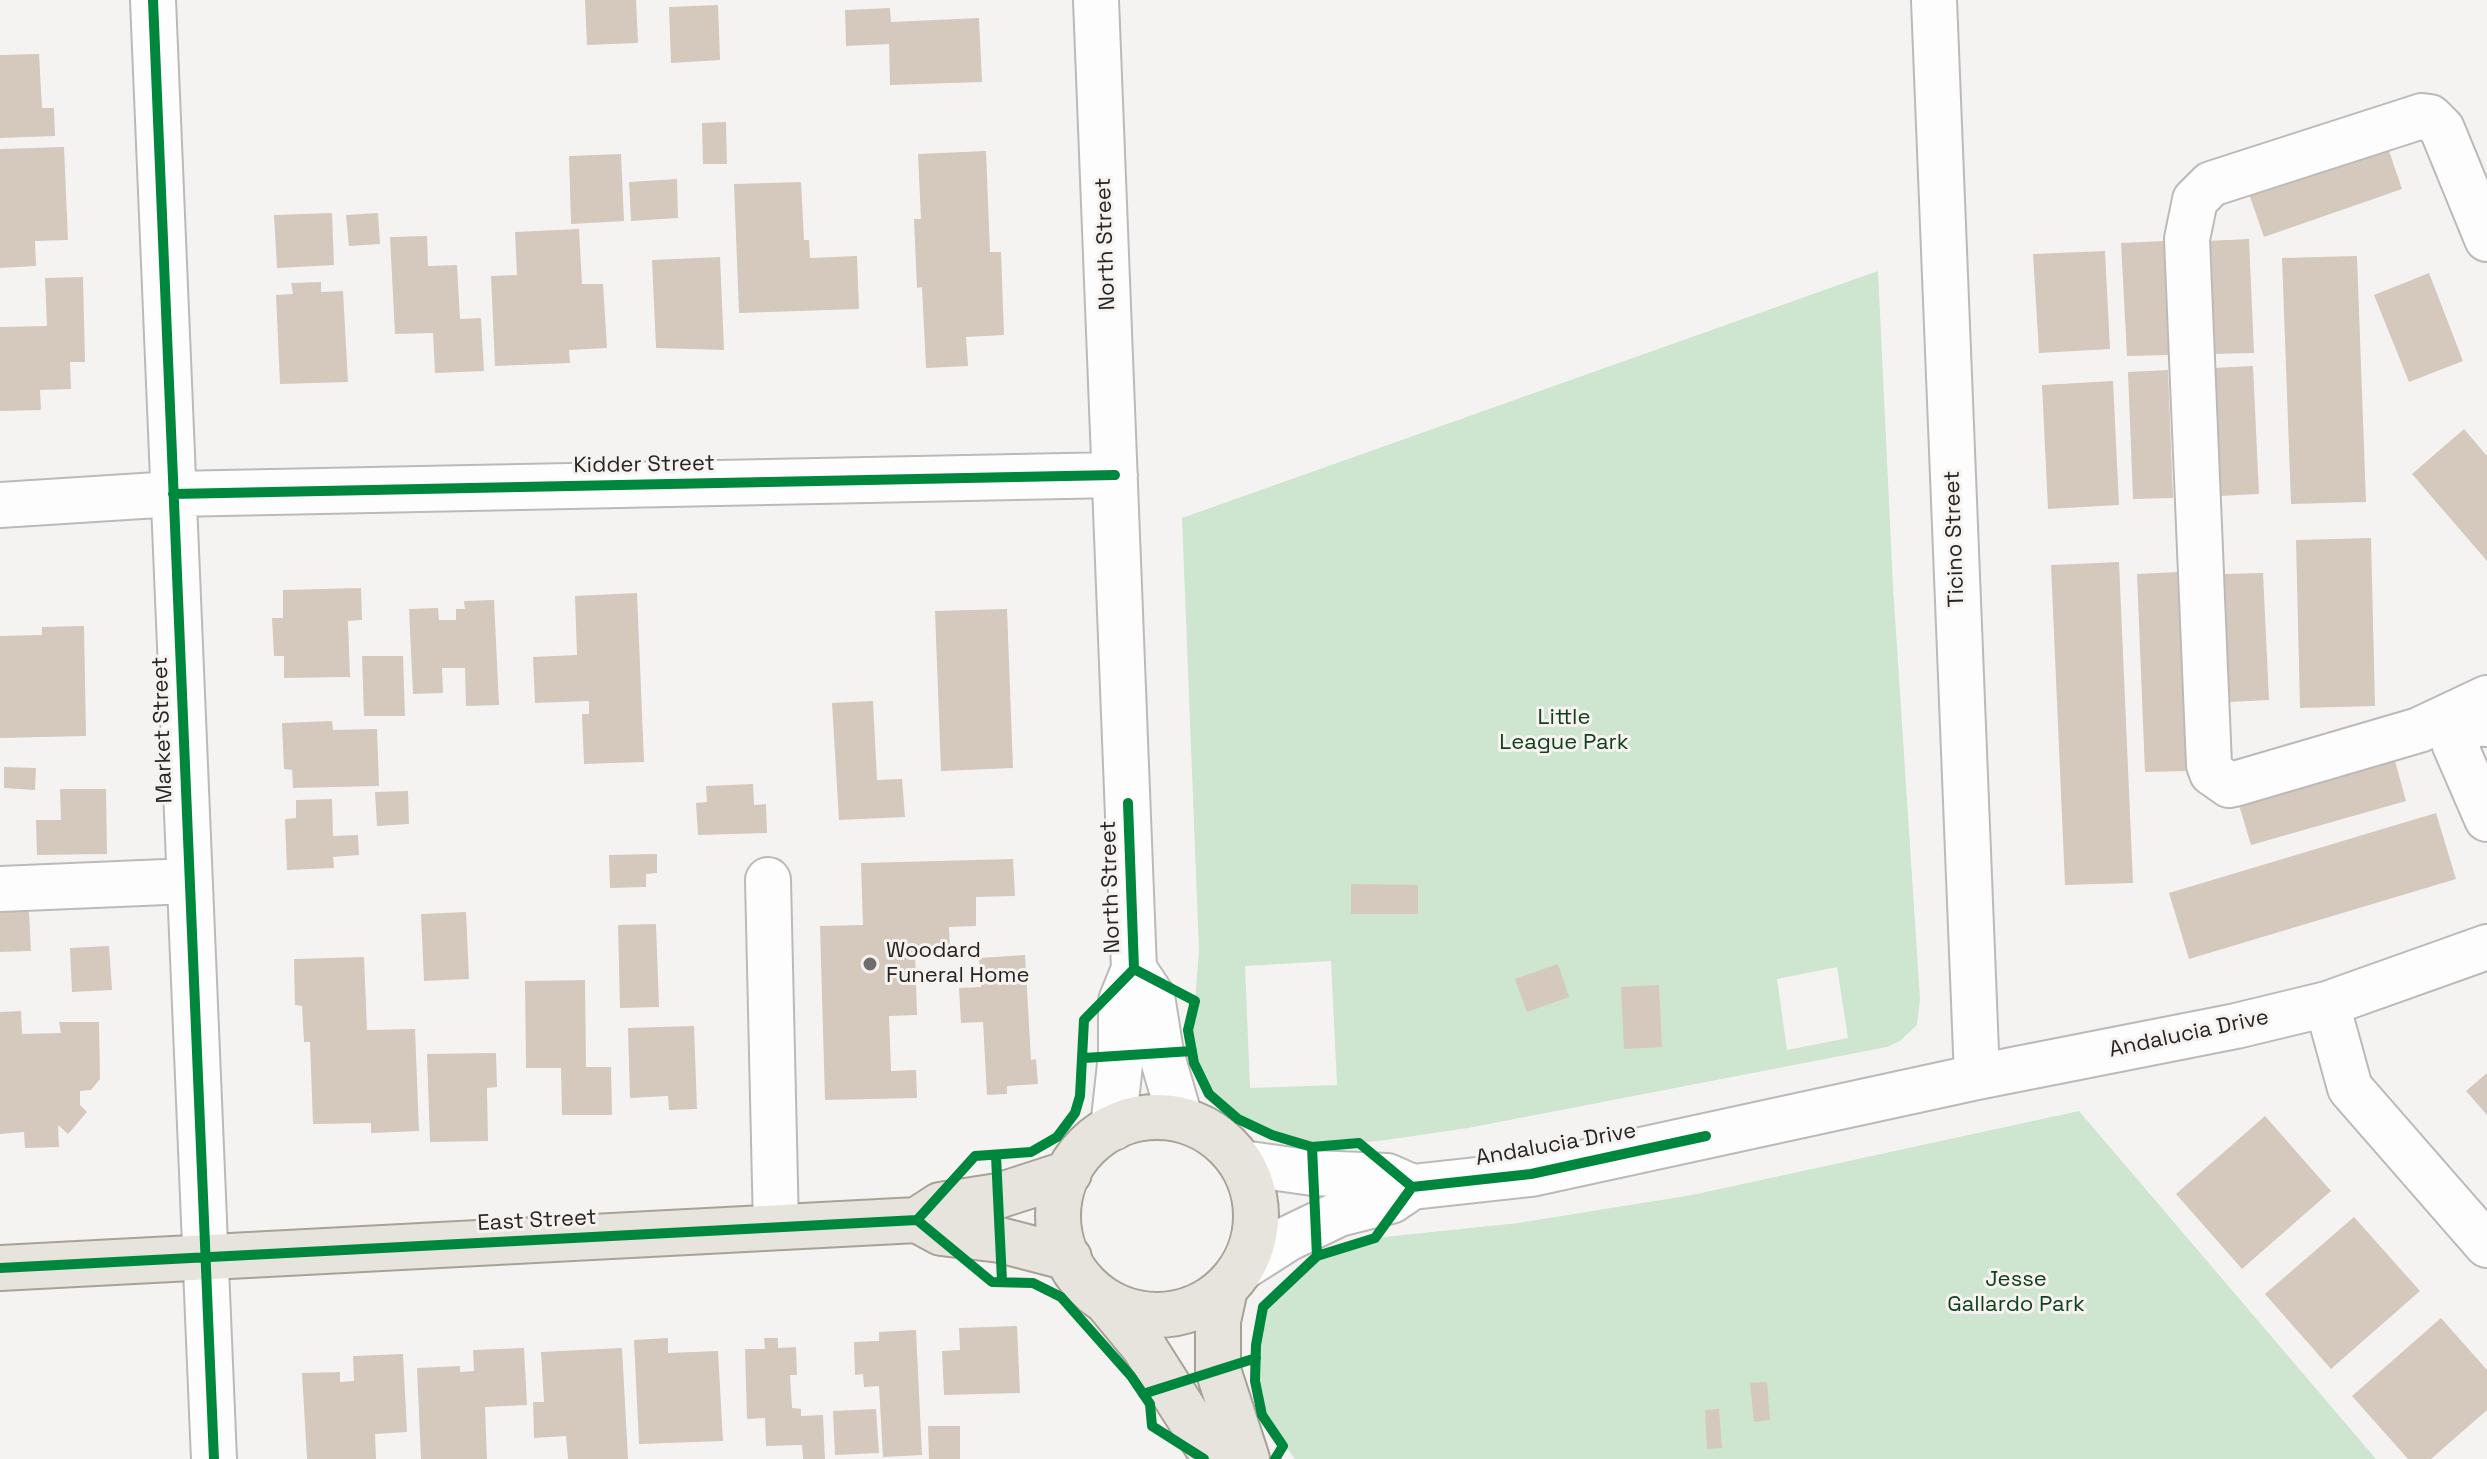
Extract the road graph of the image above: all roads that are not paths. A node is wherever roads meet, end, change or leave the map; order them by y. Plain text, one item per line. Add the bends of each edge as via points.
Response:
1 (153, 0) edge
2 (1096, 0) edge
3 (1934, 0) edge
4 (2487, 239) edge
5 (1115, 475) junction
6 (173, 494) junction
7 (0, 505) edge
8 (2478, 714) edge
9 (2487, 819) edge
10 (768, 880) dead end
11 (189, 881) junction
12 (0, 889) edge
13 (2487, 947) edge
14 (1134, 969) junction
15 (2327, 1004) junction
16 (1977, 1077) junction
17 (1180, 1118) junction
18 (1113, 1128) junction
19 (1242, 1163) junction
20 (1069, 1173) junction
21 (1412, 1187) junction
22 (917, 1220) junction
23 (776, 1227) junction
24 (2487, 1245) edge
25 (1069, 1258) junction
26 (205, 1260) junction
27 (0, 1268) edge
28 (1235, 1277) junction
29 (1106, 1301) junction
30 (214, 1459) edge
31 (1219, 1459) edge
32 (1247, 1459) edge

1 - 6 street, Market Street
2 - 5 street, North Street
3 - 16 street, Ticino Street
4 - 8 street via 2442,129 2422,116 2211,184 2195,200 2187,239 2212,773 2229,785
5 - 6 street, Kidder Street
5 - 14 street, North Street
6 - 7 street, Kidder Street
6 - 11 street, Market Street
8 - 9 street via 2454,743
10 - 23 street
11 - 12 street
11 - 26 street, Market Street
13 - 15 street, Andalucia Drive
14 - 17 street, North Street via 1152,996
14 - 18 street, North Street via 1121,1001
15 - 16 street, Andalucia Drive
15 - 24 street via 2350,1088
16 - 21 street, Andalucia Drive via 1531,1174
17 - 18 main road via 1156,1114
17 - 19 main road via 1203,1128
18 - 20 main road
19 - 21 street, Andalucia Drive via 1387,1176
19 - 28 main road via 1257,1214 1255,1239
20 - 22 main road, East Street via 998,1196 940,1205
20 - 25 main road via 1056,1218
21 - 28 street, Andalucia Drive via 1391,1201 1339,1214 1289,1238
22 - 23 main road, East Street
22 - 25 main road, East Street via 941,1233 1000,1240
23 - 26 main road, East Street
25 - 29 main road via 1085,1283
26 - 27 main road, East Street
26 - 30 street, Market Street
28 - 29 main road via 1177,1312 1131,1312
28 - 32 main road via 1218,1321 1218,1370
29 - 31 main road via 1144,1347

